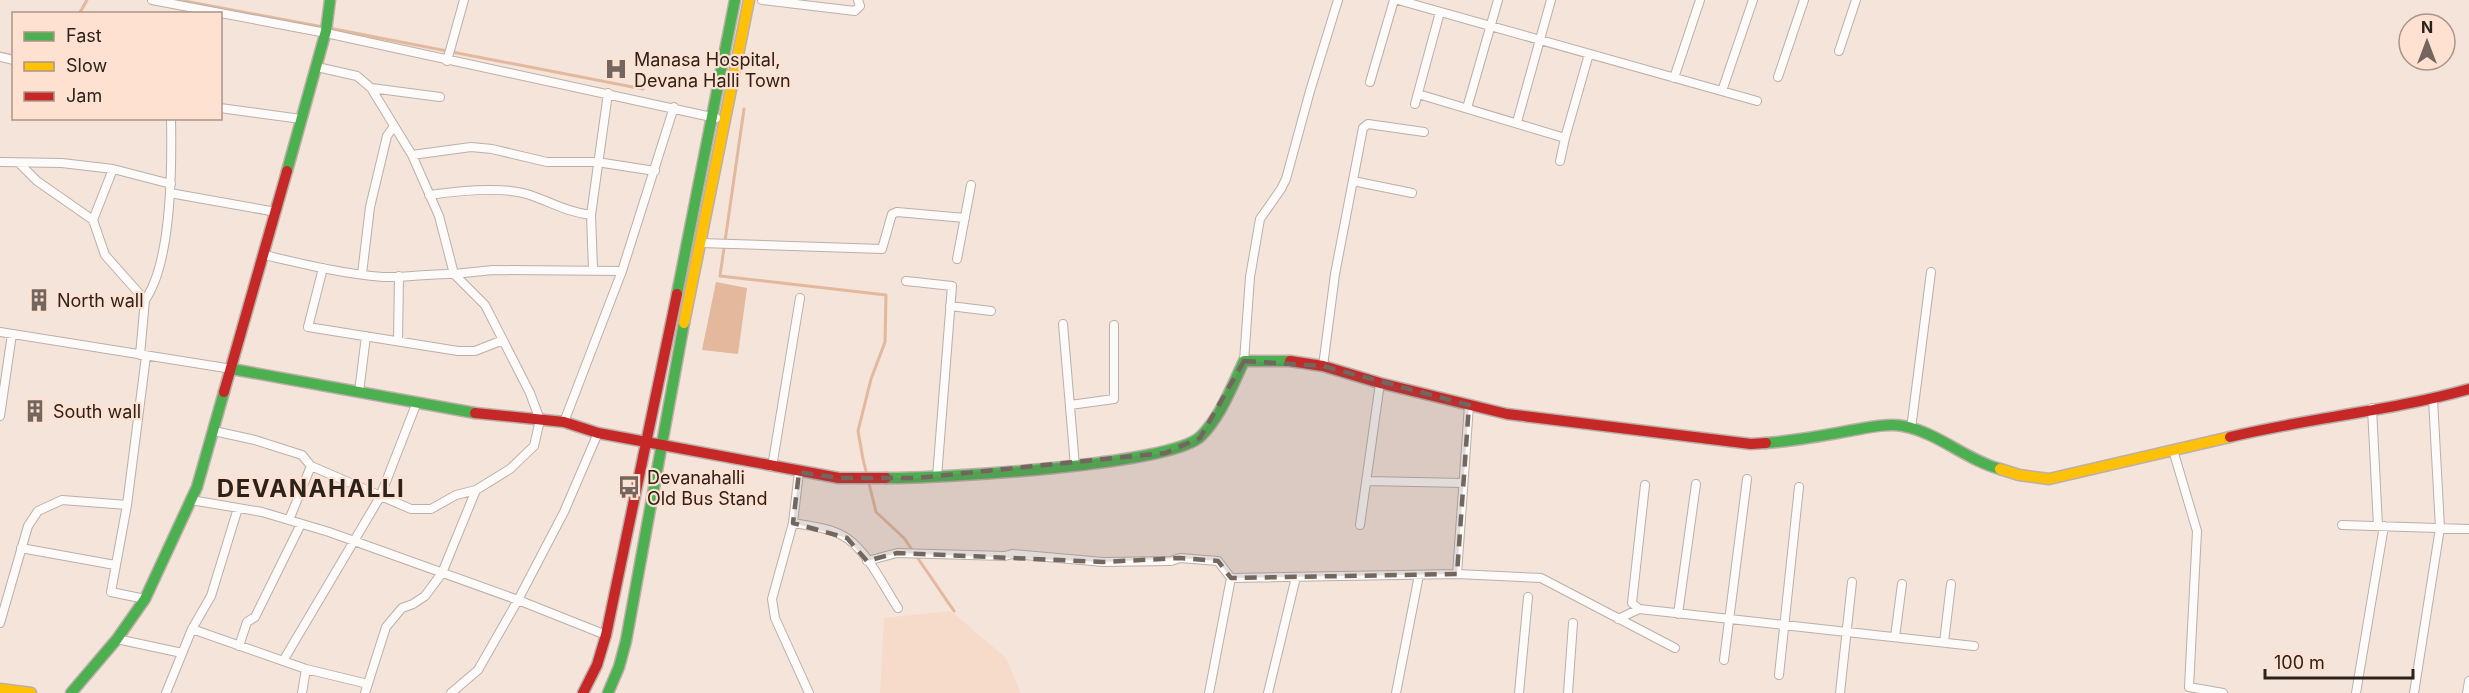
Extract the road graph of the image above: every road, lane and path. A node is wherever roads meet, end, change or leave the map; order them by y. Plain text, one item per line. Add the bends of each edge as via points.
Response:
1 (152, 0) edge
2 (330, 0) edge
3 (464, 0) edge
4 (735, 0) edge
5 (749, 0) edge
6 (762, 0) edge
7 (858, 0) edge
8 (1338, 0) edge
9 (1396, 0) edge
10 (1498, 0) edge
11 (1551, 0) edge
12 (1700, 0) edge
13 (1753, 0) edge
14 (1804, 0) edge
15 (1856, 0) edge
16 (1440, 12) junction
17 (1490, 26) junction
18 (326, 29) junction
19 (1540, 40) junction
20 (1839, 51) dead end
21 (1589, 54) junction
22 (447, 61) junction
23 (318, 67) junction
24 (1778, 77) dead end
25 (1674, 78) junction
26 (1370, 82) dead end
27 (371, 88) junction
28 (1722, 91) junction
29 (608, 93) junction
30 (1418, 94) junction
31 (440, 97) dead end
32 (1757, 101) dead end
33 (1415, 104) dead end
34 (674, 107) junction
35 (222, 108) edge
36 (1467, 108) junction
37 (711, 116) junction
38 (171, 120) edge
39 (301, 120) junction
40 (726, 121) junction
41 (1517, 122) junction
42 (394, 126) junction
43 (1424, 132) dead end
44 (1565, 138) junction
45 (412, 155) junction
46 (1560, 161) dead end
47 (0, 162) edge
48 (597, 162) junction
49 (20, 163) junction
50 (113, 169) junction
51 (655, 171) junction
52 (1353, 181) junction
53 (171, 184) junction
54 (971, 185) dead end
55 (1412, 193) dead end
56 (170, 194) junction
57 (429, 195) junction
58 (276, 212) junction
59 (591, 215) junction
60 (965, 218) junction
61 (93, 219) junction
62 (701, 243) junction
63 (264, 255) junction
64 (957, 259) dead end
65 (323, 268) junction
66 (593, 269) junction
67 (622, 272) junction
68 (1931, 272) dead end
69 (362, 274) junction
70 (454, 274) junction
71 (399, 276) junction
72 (906, 281) dead end
73 (800, 298) dead end
74 (145, 300) junction
75 (950, 306) junction
76 (991, 311) dead end
77 (1062, 324) dead end
78 (1114, 325) dead end
79 (0, 332) edge
80 (12, 334) junction
81 (366, 336) junction
82 (503, 340) junction
83 (398, 341) junction
84 (143, 356) junction
85 (1244, 361) junction
86 (1323, 366) junction
87 (232, 369) junction
88 (1380, 383) junction
89 (2469, 389) edge
90 (359, 392) junction
91 (2433, 399) junction
92 (417, 402) junction
93 (1, 405) edge
94 (1070, 405) junction
95 (1469, 405) junction
96 (2372, 408) junction
97 (0, 416) edge
98 (540, 420) junction
99 (564, 422) junction
100 (1911, 429) junction
101 (214, 431) junction
102 (598, 433) junction
103 (647, 442) junction
104 (662, 446) junction
105 (2173, 450) junction
106 (311, 466) junction
107 (1075, 466) junction
108 (772, 467) junction
109 (799, 472) junction
110 (937, 477) junction
111 (1748, 479) dead end
112 (1366, 481) junction
113 (1463, 483) junction
114 (1696, 484) dead end
115 (1645, 485) dead end
116 (1799, 487) dead end
117 (476, 490) junction
118 (380, 497) junction
119 (191, 500) junction
120 (127, 505) junction
121 (238, 508) junction
122 (289, 520) junction
123 (793, 523) junction
124 (301, 524) junction
125 (1360, 525) dead end
126 (2342, 525) dead end
127 (2381, 526) junction
128 (2440, 528) junction
129 (2469, 529) edge
130 (355, 541) junction
131 (21, 548) junction
132 (867, 561) junction
133 (115, 565) junction
134 (442, 573) junction
135 (1457, 574) junction
136 (1419, 575) junction
137 (1296, 577) junction
138 (1231, 578) junction
139 (1852, 582) dead end
140 (1902, 584) dead end
141 (1951, 584) dead end
142 (1528, 597) dead end
143 (145, 599) junction
144 (519, 600) junction
145 (898, 608) dead end
146 (1639, 609) junction
147 (1678, 614) junction
148 (1618, 619) junction
149 (1729, 619) junction
150 (0, 623) edge
151 (1574, 623) dead end
152 (1784, 625) junction
153 (192, 628) junction
154 (1847, 632) junction
155 (606, 635) junction
156 (1895, 637) junction
157 (117, 639) junction
158 (1944, 642) junction
159 (239, 645) junction
160 (1974, 645) dead end
161 (1675, 648) dead end
162 (182, 653) junction
163 (1724, 660) dead end
164 (283, 661) junction
165 (306, 669) junction
166 (1779, 675) dead end
167 (2469, 681) edge
168 (368, 684) junction
169 (0, 689) edge
170 (11, 692) edge
171 (31, 693) edge
172 (71, 693) edge
173 (166, 693) edge
174 (302, 693) edge
175 (365, 693) edge
176 (451, 693) edge
177 (583, 693) edge
178 (608, 693) edge
179 (809, 693) edge
180 (1209, 693) edge
181 (1268, 693) edge
182 (1396, 693) edge
183 (1519, 693) edge
184 (1568, 693) edge
185 (1840, 693) edge
186 (2223, 693) edge
187 (2356, 693) edge
188 (2414, 693) edge
189 (2467, 693) edge

1 - 18 street
2 - 18 street
3 - 22 street
4 - 37 street
5 - 40 street
6 - 7 street via 855,11 860,6
8 - 85 street via 1286,179 1260,219 1250,277
9 - 16 street
9 - 26 street
10 - 17 street
11 - 19 street
12 - 25 street
13 - 28 street
14 - 24 street
15 - 20 street
16 - 17 street
16 - 30 street
17 - 19 street
17 - 36 street
18 - 22 street
18 - 23 street
19 - 21 street
19 - 41 street
21 - 25 street
21 - 44 street
22 - 29 street
23 - 27 street via 357,76
23 - 39 street
25 - 28 street
27 - 31 street
27 - 42 street
28 - 32 street
29 - 34 street
29 - 48 street
30 - 33 street
30 - 36 street
34 - 37 street
34 - 51 street
35 - 39 street
36 - 41 street
37 - 40 street
37 - 103 street
38 - 53 street
39 - 58 street
40 - 62 street
41 - 44 street
42 - 45 street
42 - 69 street via 387,136 370,207
43 - 52 street via 1365,125
44 - 46 street
45 - 48 street via 471,147 547,162
45 - 57 street
47 - 49 street
48 - 51 street
48 - 59 street
49 - 50 street
49 - 61 street via 37,181
50 - 53 street
50 - 61 street
51 - 67 street
52 - 55 street
52 - 86 street
53 - 56 street
54 - 60 street
56 - 58 street
56 - 74 street via 159,273
57 - 59 street via 464,190 529,194 564,210
57 - 70 street via 439,216
58 - 63 street
59 - 66 street
60 - 62 street via 897,212 892,214 882,249
60 - 64 street
61 - 74 street via 105,255
62 - 104 street
63 - 65 street
63 - 87 street
65 - 69 street
65 - 81 street via 308,327
66 - 67 street
66 - 70 street
67 - 99 street
68 - 100 street
69 - 71 street
70 - 71 street
70 - 82 street via 485,304
71 - 83 street
72 - 75 street via 952,286
73 - 108 street
74 - 84 street
75 - 76 street
75 - 110 street
77 - 94 street
78 - 94 street via 1114,399
79 - 80 street
80 - 84 street
80 - 93 street
81 - 83 street
81 - 90 street
82 - 83 street via 475,351
82 - 98 street
84 - 87 street
84 - 120 street
85 - 86 street via 1282,360
85 - 107 street via 1219,411 1200,438 1165,453
86 - 88 street
87 - 90 street
87 - 101 street
88 - 95 street
88 - 112 street
89 - 91 street
90 - 92 street
91 - 96 street
91 - 128 street
92 - 98 street
92 - 118 street
93 - 97 street
94 - 107 street
95 - 100 street via 1507,414 1751,444 1879,426
95 - 113 street
96 - 105 street
96 - 127 street
98 - 99 street
98 - 117 street via 534,446 510,469
99 - 102 street
100 - 105 street via 1941,440 1988,466 2049,479
101 - 106 street via 302,455
101 - 119 street
102 - 103 street
102 - 144 street via 564,512
103 - 104 street
103 - 155 street
104 - 108 street
104 - 178 street via 626,641
105 - 186 street via 2197,531 2189,687
106 - 118 street
106 - 122 street
107 - 110 street
108 - 109 street
109 - 110 street via 839,478
109 - 123 street
111 - 149 street
112 - 113 street
112 - 125 street
113 - 135 street
114 - 147 street
115 - 146 street via 1632,603
116 - 152 street
117 - 118 street via 456,495 431,509 411,508
117 - 134 street
118 - 130 street
119 - 121 street
119 - 143 street
120 - 131 street via 62,500 38,511
120 - 133 street
121 - 122 street
121 - 153 street via 211,596
122 - 124 street
123 - 132 street via 846,538
123 - 179 street via 772,599 775,618
124 - 130 street
124 - 159 street via 255,616 247,622
126 - 127 street
127 - 128 street
127 - 187 street
128 - 129 street
128 - 188 street
130 - 134 street
130 - 164 street
131 - 133 street
131 - 150 street
132 - 138 street via 897,553 1011,554 1103,562 1180,558 1218,561
132 - 145 street
133 - 143 street via 111,592
134 - 144 street
134 - 168 street via 426,596 402,608 386,627
135 - 136 street
135 - 148 street via 1540,578
136 - 137 street
136 - 182 street
137 - 138 street
137 - 181 street
138 - 180 street
139 - 154 street
140 - 156 street
141 - 158 street
142 - 183 street
143 - 157 street
144 - 155 street
144 - 176 street via 478,670
146 - 147 street
146 - 148 street
147 - 149 street
148 - 161 street
149 - 152 street
149 - 163 street
151 - 184 street
152 - 154 street
152 - 166 street
153 - 159 street
153 - 162 street
154 - 156 street
154 - 185 street
155 - 177 street
156 - 158 street
157 - 162 street
157 - 172 street
158 - 160 street
159 - 164 street
162 - 173 street
164 - 165 street
165 - 168 street
165 - 174 street
167 - 189 street
168 - 175 street
169 - 170 street
170 - 171 street

